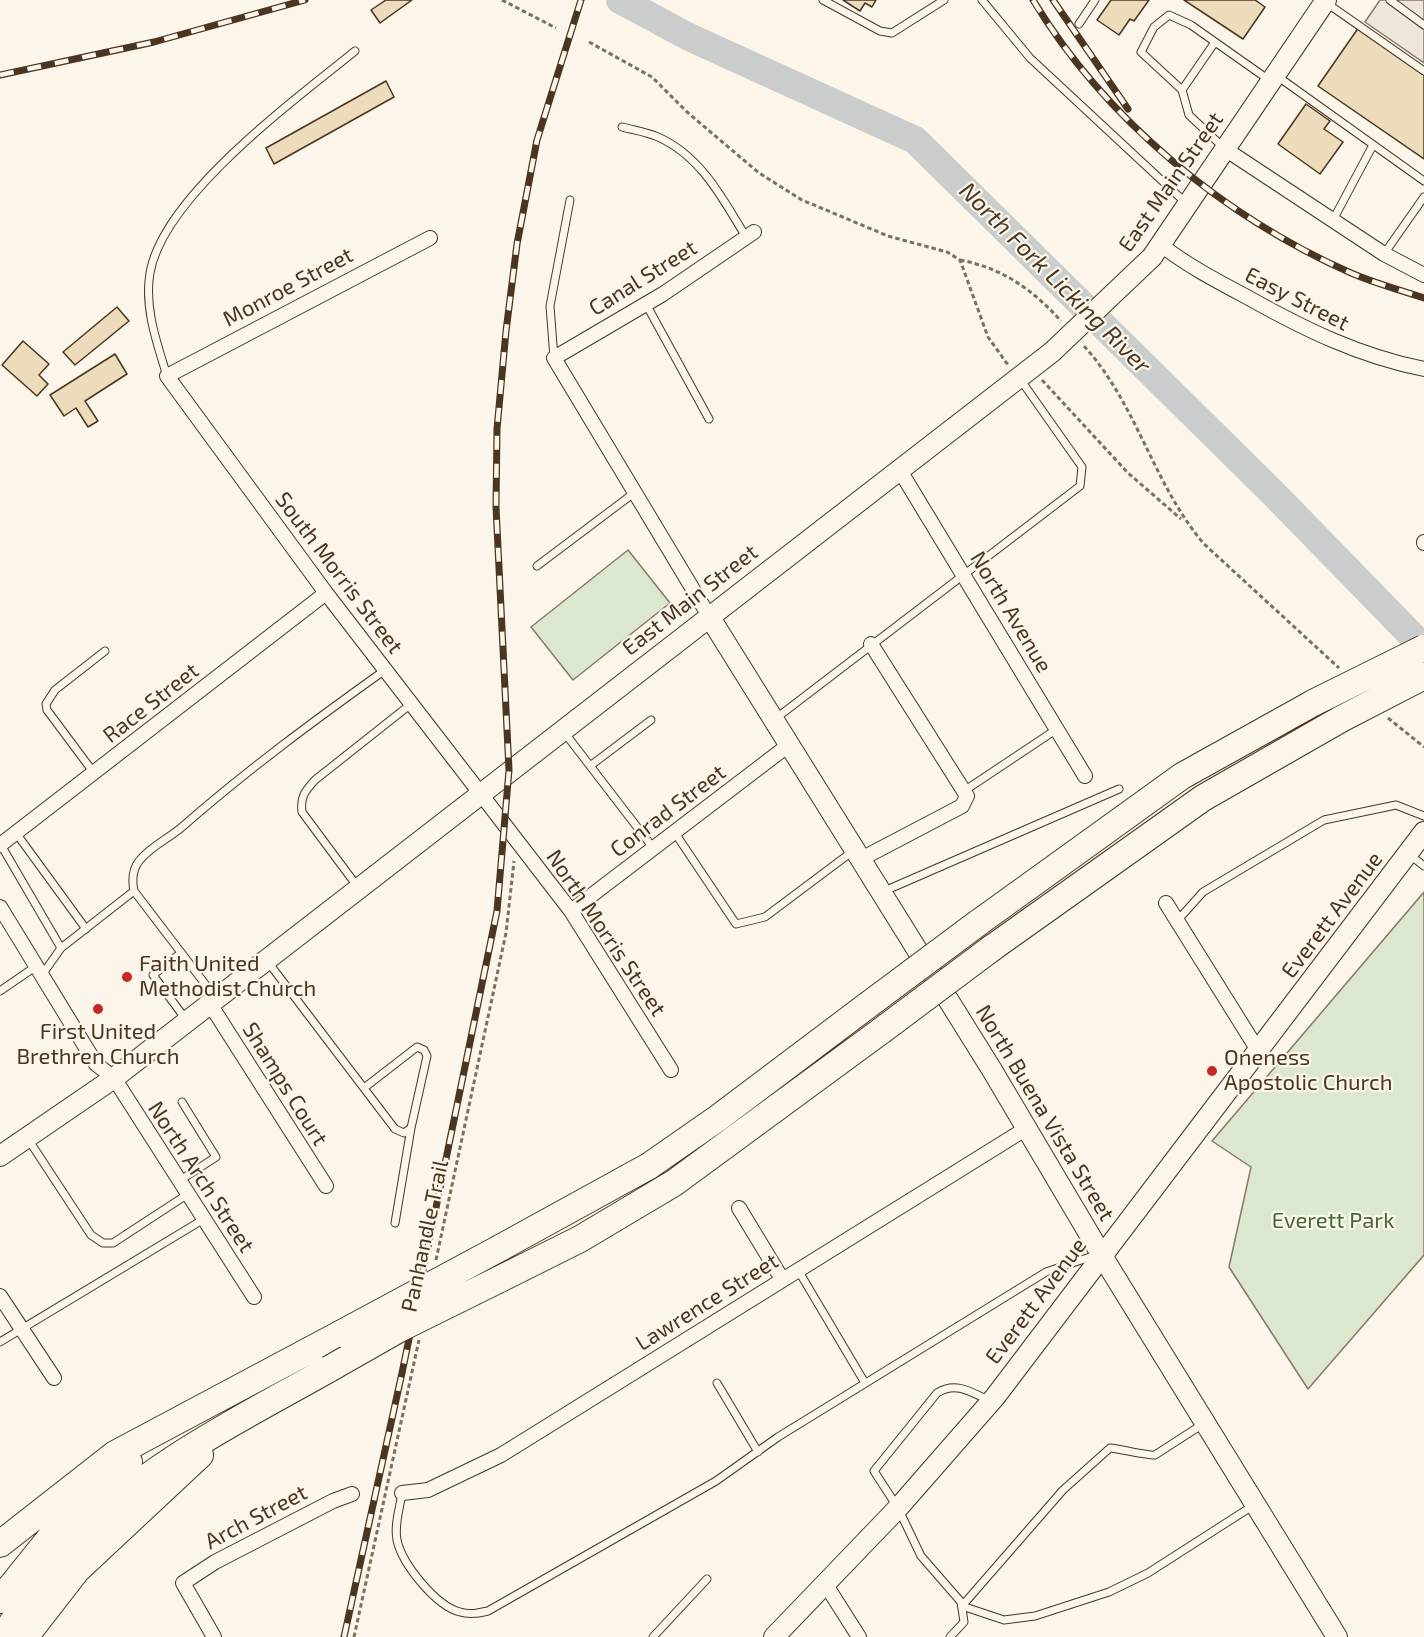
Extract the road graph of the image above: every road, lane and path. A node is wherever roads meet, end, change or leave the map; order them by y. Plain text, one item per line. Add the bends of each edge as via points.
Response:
1 (502, 0) edge
2 (823, 0) edge
3 (944, 0) edge
4 (982, 0) edge
5 (1095, 0) edge
6 (1324, 0) edge
7 (1390, 0) edge
8 (1079, 24) dead end
9 (1424, 25) edge
10 (556, 28) dead end
11 (589, 42) dead end
12 (1215, 42) junction
13 (355, 51) dead end
14 (1424, 71) edge
15 (1273, 78) junction
16 (1182, 90) junction
17 (622, 127) dead end
18 (1373, 145) junction
19 (1226, 149) junction
20 (1424, 181) edge
21 (1424, 197) edge
22 (570, 200) dead end
23 (1187, 205) junction
24 (1333, 220) junction
25 (750, 235) joint
26 (430, 238) dead end
27 (1156, 251) junction
28 (1384, 254) junction
29 (960, 260) junction
30 (1424, 276) edge
31 (646, 304) junction
32 (1063, 323) dead end
33 (1077, 339) dead end
34 (554, 358) junction
35 (1424, 369) edge
36 (1025, 373) junction
37 (167, 376) junction
38 (709, 419) dead end
39 (899, 469) junction
40 (634, 493) junction
41 (1185, 522) junction
42 (537, 566) dead end
43 (963, 573) junction
44 (326, 593) junction
45 (709, 616) junction
46 (871, 644) junction
47 (1424, 648) edge
48 (105, 651) dead end
49 (385, 669) junction
50 (1344, 673) dead end
51 (1424, 676) edge
52 (411, 705) junction
53 (1383, 712) dead end
54 (651, 720) dead end
55 (776, 720) junction
56 (1057, 729) junction
57 (562, 730) junction
58 (790, 744) junction
59 (1424, 747) edge
60 (590, 766) junction
61 (94, 773) junction
62 (1086, 776) dead end
63 (1119, 789) dead end
64 (964, 791) junction
65 (480, 794) junction
66 (1424, 816) edge
67 (1424, 832) edge
68 (16, 833) junction
69 (675, 833) junction
70 (514, 840) junction
71 (0, 845) edge
72 (654, 849) junction
73 (858, 854) junction
74 (1408, 854) junction
75 (1424, 866) edge
76 (359, 888) junction
77 (134, 891) junction
78 (881, 893) junction
79 (1166, 903) dead end
80 (0, 907) edge
81 (571, 911) junction
82 (1177, 921) junction
83 (86, 929) junction
84 (61, 948) junction
85 (181, 953) junction
86 (266, 960) junction
87 (38, 972) junction
88 (0, 991) edge
89 (213, 1001) junction
90 (188, 1021) junction
91 (1259, 1053) junction
92 (671, 1070) dead end
93 (114, 1078) junction
94 (364, 1088) junction
95 (182, 1102) dead end
96 (411, 1128) junction
97 (1028, 1128) junction
98 (27, 1137) junction
99 (0, 1156) edge
100 (179, 1181) junction
101 (326, 1186) dead end
102 (188, 1194) junction
103 (739, 1208) dead end
104 (204, 1219) junction
105 (395, 1223) dead end
106 (1101, 1254) junction
107 (436, 1262) dead end
108 (798, 1270) junction
109 (782, 1279) junction
110 (0, 1296) edge
111 (254, 1298) dead end
112 (21, 1328) junction
113 (421, 1330) dead end
114 (0, 1342) edge
115 (54, 1378) dead end
116 (717, 1383) dead end
117 (865, 1383) junction
118 (991, 1402) junction
119 (235, 1422) junction
120 (1206, 1422) junction
121 (167, 1428) junction
122 (758, 1452) junction
123 (402, 1493) joint
124 (352, 1494) dead end
125 (1256, 1504) junction
126 (898, 1508) junction
127 (0, 1544) edge
128 (707, 1579) dead end
129 (826, 1585) junction
130 (0, 1600) edge
131 (962, 1606) junction
132 (3, 1637) edge
133 (25, 1637) edge
134 (214, 1637) edge
135 (354, 1637) edge
136 (653, 1637) edge
137 (774, 1637) edge
138 (859, 1637) edge
139 (950, 1637) edge
140 (1337, 1637) edge

1 - 10 path
2 - 3 lane via 880,31 892,33
4 - 23 lane via 1030,58
5 - 8 lane
6 - 14 lane
6 - 15 street, East Main Street
7 - 9 lane
11 - 29 path via 652,77 759,173 802,200 888,236 947,252
12 - 15 lane
12 - 16 lane
12 - 16 lane via 1169,15 1154,27 1141,52
13 - 37 lane via 279,113 207,180 165,232 150,274 150,310
15 - 18 lane
15 - 19 street, East Main Street
16 - 19 lane via 1189,115
17 - 25 lane via 658,137 690,157
18 - 20 lane
18 - 24 lane
19 - 23 street, East Main Street
19 - 24 street
21 - 28 lane
22 - 34 lane via 550,306
23 - 27 street, East Main Street
24 - 28 street
25 - 31 street, Canal Street
26 - 37 street, Monroe Street
27 - 35 street, Easy Street via 1354,351
27 - 36 street, East Main Street, bridge via 1052,352
28 - 30 street
29 - 32 path via 1008,275
29 - 36 path via 988,338
31 - 34 street, Canal Street
31 - 38 lane
33 - 41 path via 1099,363 1127,408
34 - 40 street
36 - 39 street, East Main Street
36 - 41 path
36 - 43 lane via 1082,467 1080,486
37 - 44 street, South Morris Street
39 - 43 street, North Avenue
39 - 45 street, East Main Street
40 - 42 lane
40 - 45 street
41 - 50 path
43 - 46 lane
43 - 56 street, North Avenue
44 - 49 street, South Morris Street
44 - 61 street, Race Street
45 - 55 street, North Buena Vista Street
45 - 57 street, East Main Street
46 - 55 lane
46 - 64 street
47 - 121 highway, bridge via 1315,702 1182,776 649,1166
48 - 61 lane via 55,690 46,704 46,710
49 - 52 street, South Morris Street
49 - 77 lane via 280,745 150,849 137,863 132,881
51 - 119 highway, bridge via 1203,798 674,1183 580,1239 401,1328
52 - 65 street, South Morris Street
52 - 76 lane via 315,780 300,802 302,812
53 - 59 path
54 - 60 lane
55 - 58 street, North Buena Vista Street
56 - 62 street, North Avenue
56 - 64 lane
57 - 60 lane
57 - 65 street, East Main Street
58 - 69 street, Conrad Street
58 - 73 street, North Buena Vista Street
60 - 72 lane
61 - 68 street, Race Street
63 - 78 lane
64 - 73 street via 967,796 962,806
65 - 70 street, North Morris Street
65 - 76 street, East Main Street
66 - 82 lane via 1396,805 1324,820 1203,892
67 - 74 street, Everett Avenue
68 - 71 street, Race Street
68 - 83 lane
69 - 72 street, Conrad Street
69 - 73 lane via 736,924 765,917
70 - 81 street, North Morris Street
70 - 107 path, Panhandle Trail via 506,933
71 - 84 lane
72 - 81 street, Conrad Street
73 - 78 street, North Buena Vista Street
74 - 75 lane
74 - 91 street, Everett Avenue
76 - 86 street, East Main Street
77 - 83 lane
77 - 85 lane
78 - 97 street, North Buena Vista Street
79 - 82 street
80 - 87 street, North Arch Street
81 - 92 street, North Morris Street
82 - 91 street
83 - 84 lane
84 - 87 lane via 49,969
85 - 89 lane
85 - 90 lane via 153,975
86 - 89 street, East Main Street
86 - 94 lane
87 - 88 lane
87 - 93 street, North Arch Street via 96,1064
89 - 90 street, East Main Street
89 - 101 street, Shamps Court
90 - 93 street, East Main Street
91 - 106 street, Everett Avenue
93 - 98 street, East Main Street
93 - 100 street, North Arch Street
94 - 96 lane via 396,1129 404,1133
94 - 96 lane via 417,1047 424,1050 427,1056
95 - 100 lane via 216,1157
96 - 105 lane
97 - 106 street, North Buena Vista Street
97 - 108 street, Lawrence Street
98 - 99 street, East Main Street
98 - 102 lane via 91,1235 103,1243 113,1243
100 - 102 street, North Arch Street
102 - 104 street, North Arch Street
103 - 109 street
104 - 111 street, North Arch Street
104 - 112 lane
106 - 117 lane via 1046,1272
106 - 118 street, Everett Avenue
106 - 120 street, North Buena Vista Street
108 - 109 street, Lawrence Street
108 - 117 lane
109 - 123 street, Lawrence Street via 501,1455 428,1490
110 - 112 street
112 - 114 lane
112 - 115 street
113 - 135 path, Panhandle Trail
116 - 122 lane
117 - 122 lane
118 - 126 street, Everett Avenue
118 - 126 lane via 960,1387 950,1386 937,1393 874,1471
119 - 132 highway via 150,1476 73,1541
119 - 133 highway via 77,1570
120 - 125 street, North Buena Vista Street
120 - 131 lane via 1155,1455 1110,1448 1063,1490
121 - 127 highway via 115,1454
121 - 130 highway via 58,1528
122 - 123 lane via 686,1499 503,1603 472,1614 455,1611 440,1602 407,1561 396,1537
124 - 134 street, Arch Street via 216,1562 183,1583
125 - 131 lane via 1148,1573 1109,1592 1035,1616 1004,1620
125 - 140 street, North Buena Vista Street
126 - 129 street, Everett Avenue
126 - 131 lane via 921,1556
128 - 136 lane
129 - 137 street, Everett Avenue
129 - 138 street
131 - 139 lane via 964,1622

